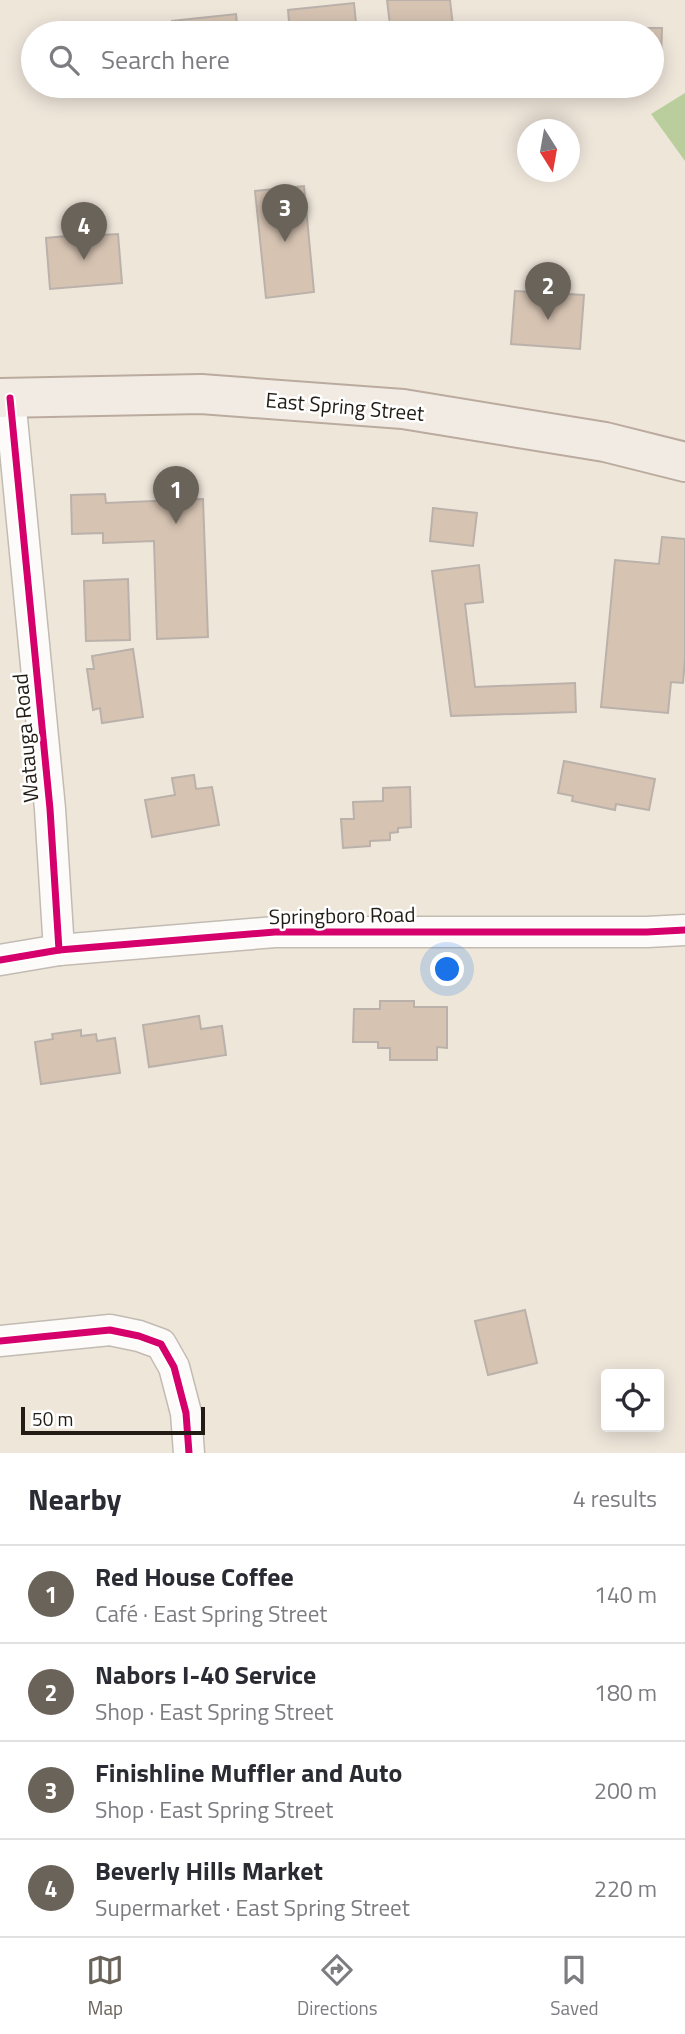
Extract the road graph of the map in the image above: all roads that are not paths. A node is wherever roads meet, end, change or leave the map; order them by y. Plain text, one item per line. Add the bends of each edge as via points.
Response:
1 (5, 398) edge
2 (685, 462) edge
3 (685, 930) edge
4 (59, 950) junction
5 (0, 960) edge
6 (0, 1340) edge
7 (190, 1453) edge

1 - 2 main road, East Spring Street via 201,394 403,409 606,442
1 - 4 street, Watauga Road via 50,809
3 - 4 street, Springboro Road via 275,932
4 - 5 street, Springboro Road
6 - 7 street via 110,1331 161,1344 174,1367

